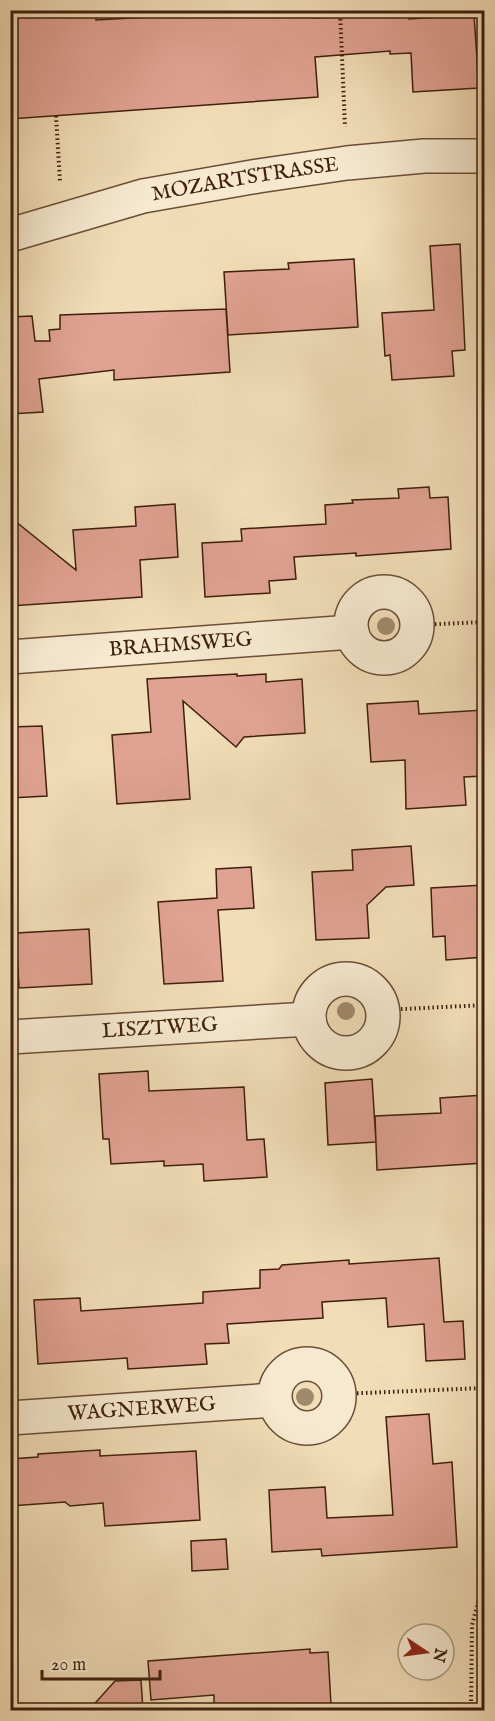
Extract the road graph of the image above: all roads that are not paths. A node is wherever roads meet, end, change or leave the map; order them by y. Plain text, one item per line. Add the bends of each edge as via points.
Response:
1 (484, 156) edge
2 (10, 236) edge
3 (351, 632) junction
4 (10, 657) edge
5 (309, 1019) junction
6 (10, 1037) edge
7 (274, 1400) junction
8 (10, 1418) edge

1 - 2 street, MOZARTSTRASSE via 424,156 347,163 143,196
3 - 3 street via 355,607 376,592 389,591 411,604 417,625 410,647 392,658 371,656 355,642
3 - 4 street, BRAHMSWEG
5 - 5 street via 310,1004 318,992 329,982 343,979 358,980 370,987 383,1010 377,1037 356,1052 330,1050 312,1032
5 - 6 street, LISZTWEG
7 - 7 street via 285,1420 305,1428 326,1422 334,1414 339,1394 329,1372 309,1363 287,1370 275,1389
7 - 8 street, WAGNERWEG

